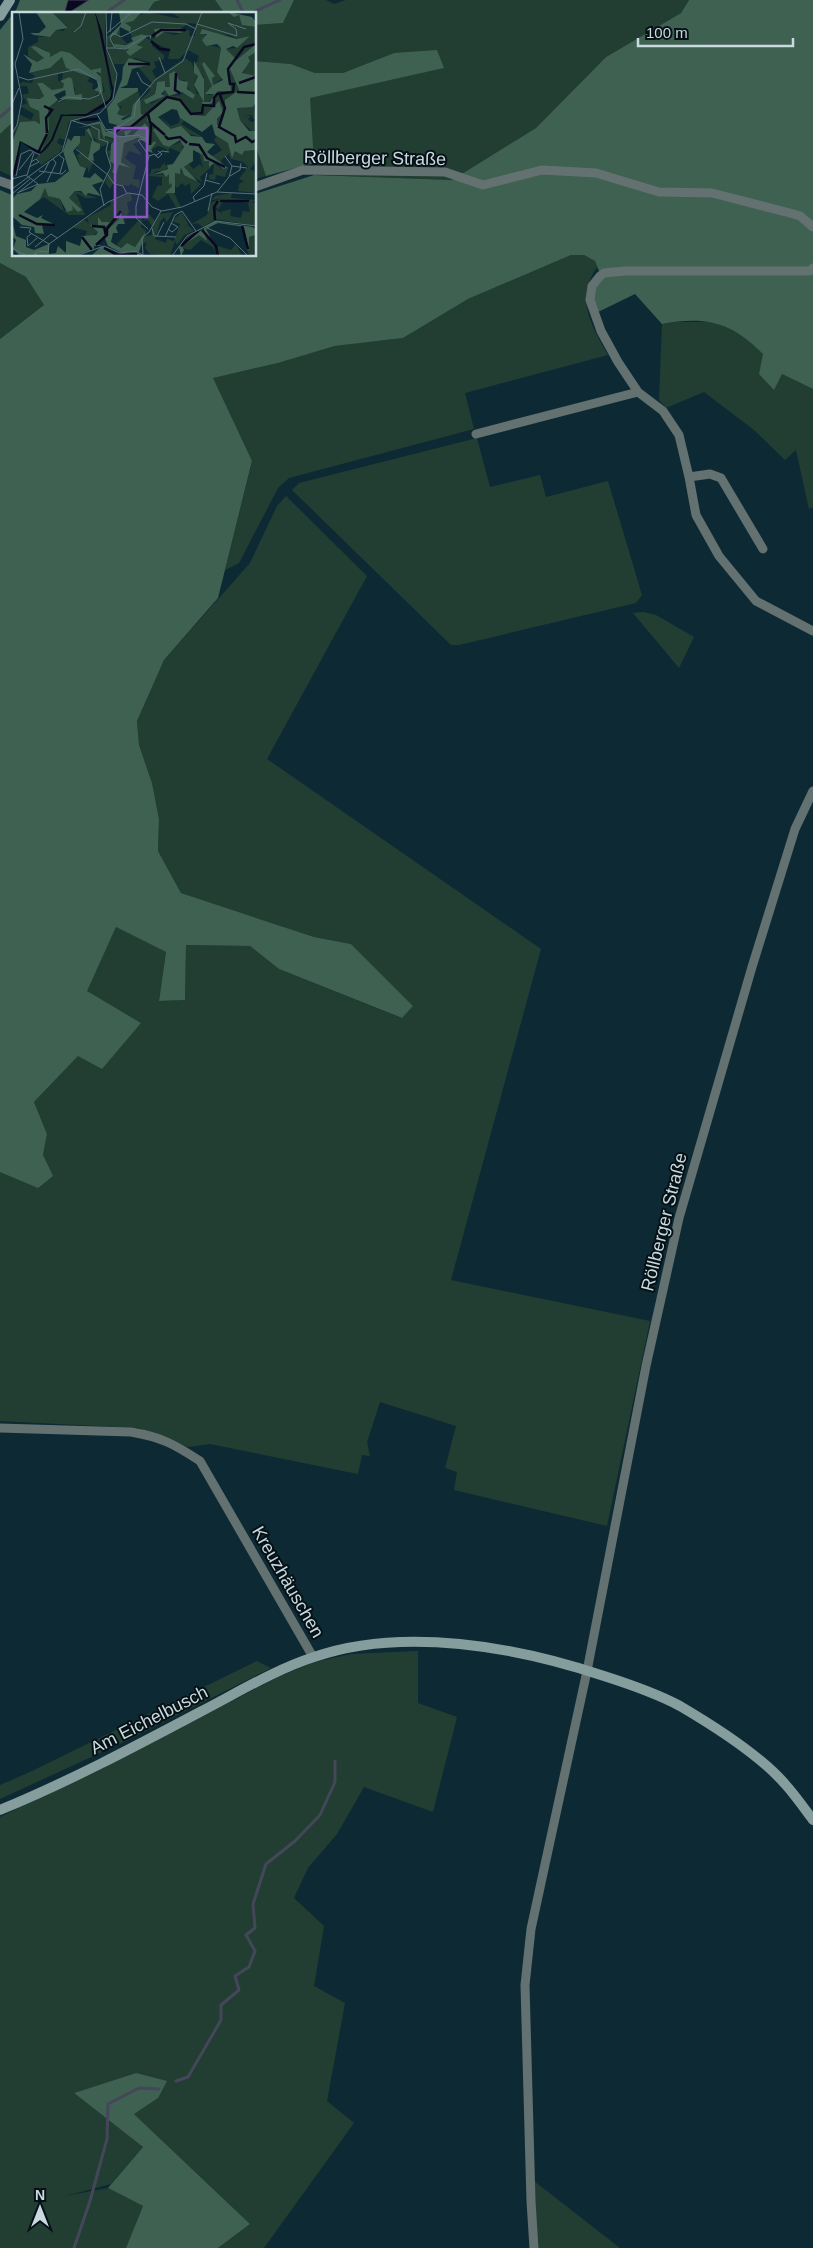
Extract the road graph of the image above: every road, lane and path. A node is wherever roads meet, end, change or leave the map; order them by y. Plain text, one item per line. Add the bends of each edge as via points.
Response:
1 (10, 0) edge
2 (1, 12) edge
3 (0, 181) edge
4 (12, 185) edge
5 (256, 187) edge
6 (813, 227) edge
7 (813, 268) edge
8 (638, 392) junction
9 (476, 434) dead end
10 (690, 477) junction
11 (763, 549) dead end
12 (813, 631) edge
13 (813, 791) edge
14 (0, 1428) edge
15 (313, 1657) junction
16 (588, 1670) junction
17 (0, 1810) edge
18 (813, 1820) edge
19 (534, 2248) edge

1 - 2 street
3 - 4 street
5 - 6 street, Röllberger Straße via 303,170 445,172 483,185 542,170 596,173 659,192 712,193 800,216
7 - 8 street via 810,271 626,271 600,276 592,286 590,300 609,346
8 - 9 street
8 - 10 street via 663,411 675,427
10 - 11 street via 710,474 721,478
10 - 12 street via 696,516 735,578 756,601
13 - 16 street, Röllberger Straße via 796,829 752,967 679,1218 646,1366
14 - 15 street, Kreuzhäuschen via 131,1432 173,1443 200,1461
15 - 16 street, Kreuzhäuschen via 356,1646 440,1643 491,1647
15 - 17 street, Am Eichelbusch
16 - 18 street, Kreuzhäuschen via 678,1705 721,1732 785,1783
16 - 19 street, Röllberger Straße via 531,1929 526,1985

